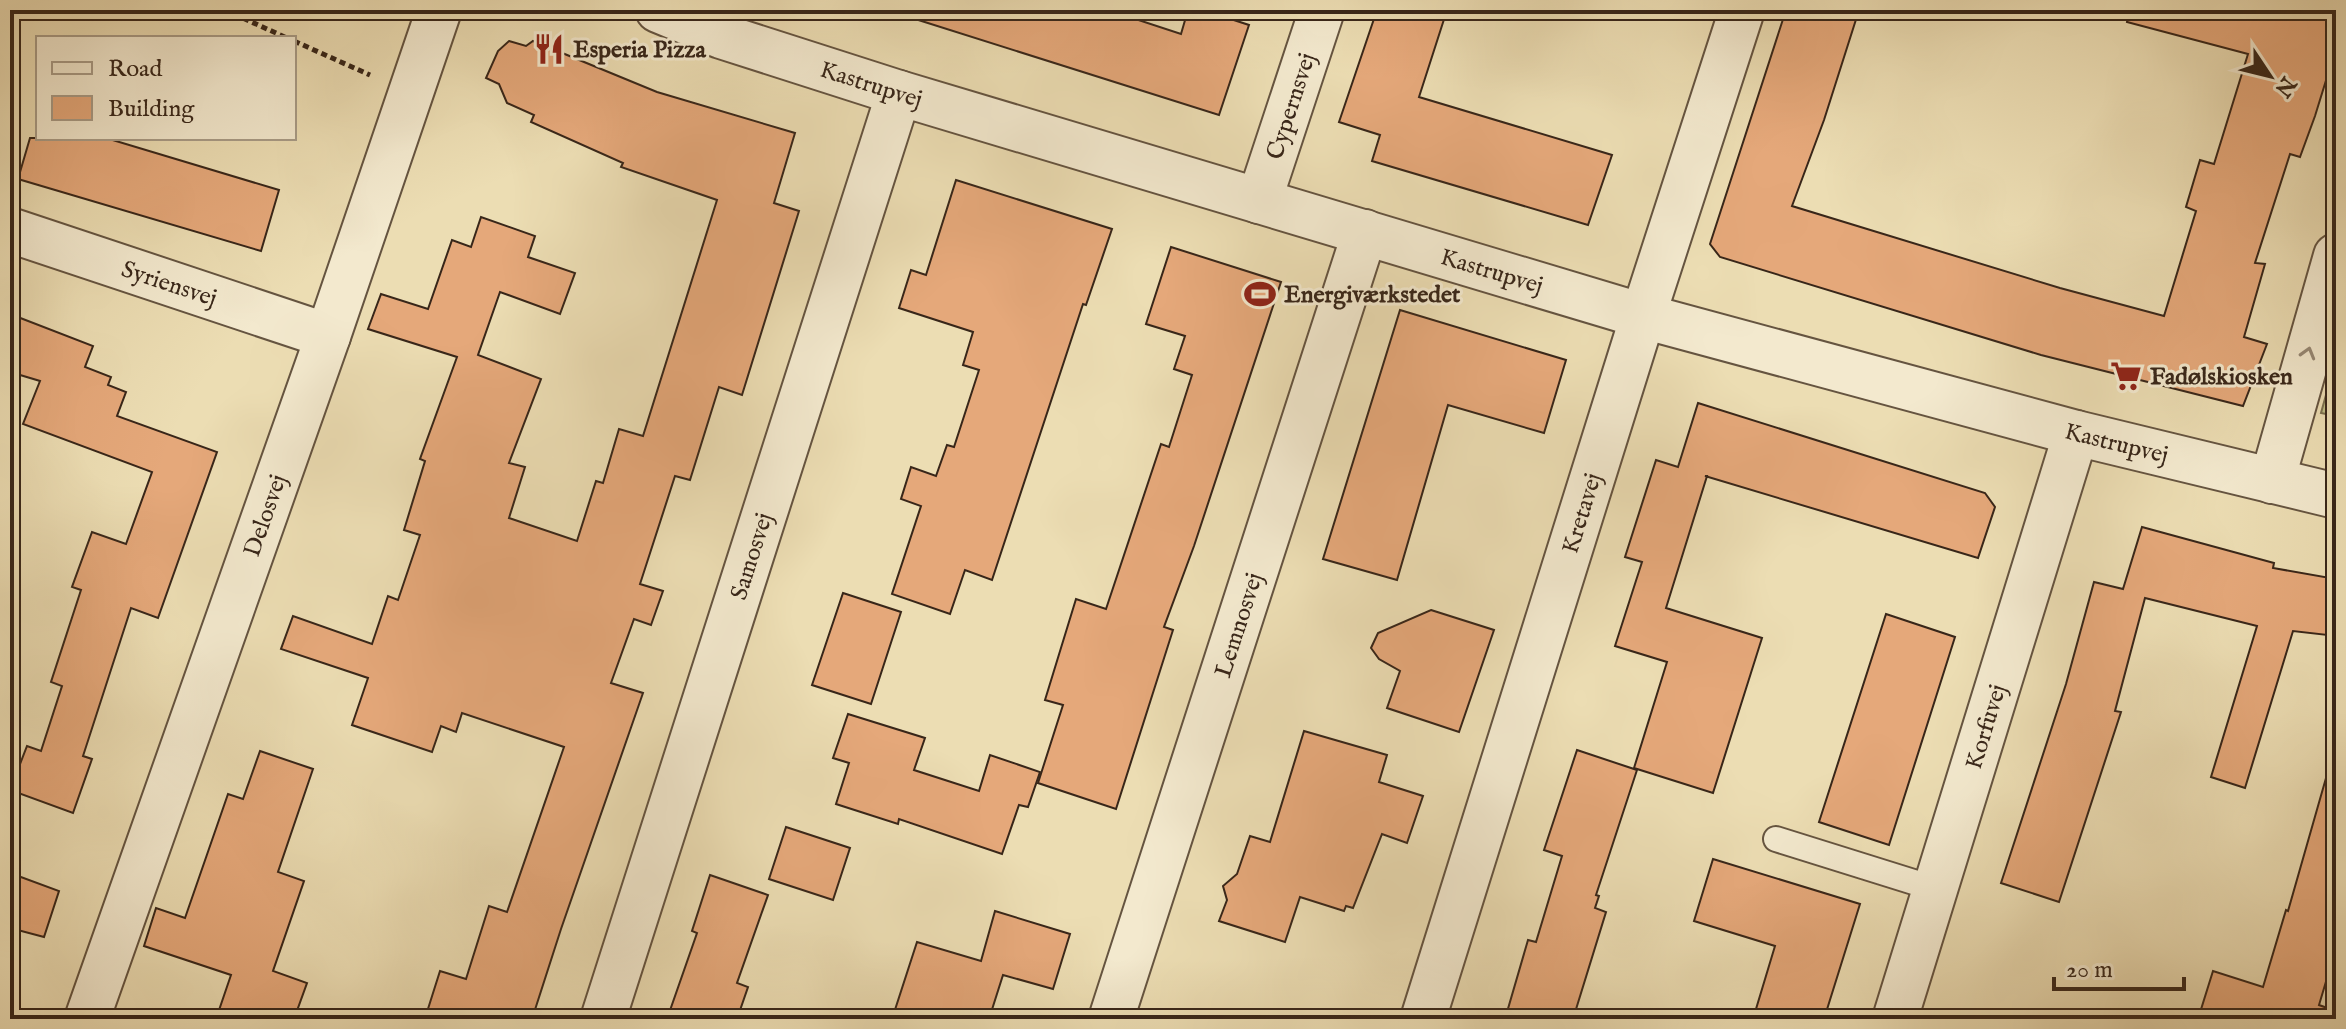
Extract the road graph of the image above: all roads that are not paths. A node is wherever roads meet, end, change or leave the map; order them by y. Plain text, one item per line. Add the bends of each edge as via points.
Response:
1 (439, 10) edge
2 (658, 10) edge
3 (1322, 10) edge
4 (1742, 10) edge
5 (726, 23) edge
6 (899, 93) junction
7 (1259, 201) junction
8 (10, 230) edge
9 (1365, 232) junction
10 (2336, 256) edge
11 (1643, 316) junction
12 (328, 336) junction
13 (2076, 433) junction
14 (2272, 481) junction
15 (2336, 496) edge
16 (1776, 839) dead end
17 (1936, 889) junction
18 (87, 1019) edge
19 (603, 1019) edge
20 (1111, 1019) edge
21 (1423, 1019) edge
22 (1895, 1019) edge

1 - 12 street, Delosvej
2 - 5 street, Kastrupvej
3 - 7 street, Cypernsvej
4 - 11 street, Kretavej
5 - 6 street, Kastrupvej
6 - 7 street, Kastrupvej
6 - 19 street, Samosvej
7 - 9 street, Kastrupvej
8 - 12 street, Syriensvej
9 - 11 street, Kastrupvej
9 - 20 street, Lemnosvej
14 -> 10 street
11 - 13 street, Kastrupvej
11 - 21 street, Kretavej
12 - 18 street, Delosvej
13 - 14 street, Kastrupvej
13 - 17 street, Korfuvej
14 - 15 street, Kastrupvej
16 - 17 lane
17 - 22 street, Korfuvej

